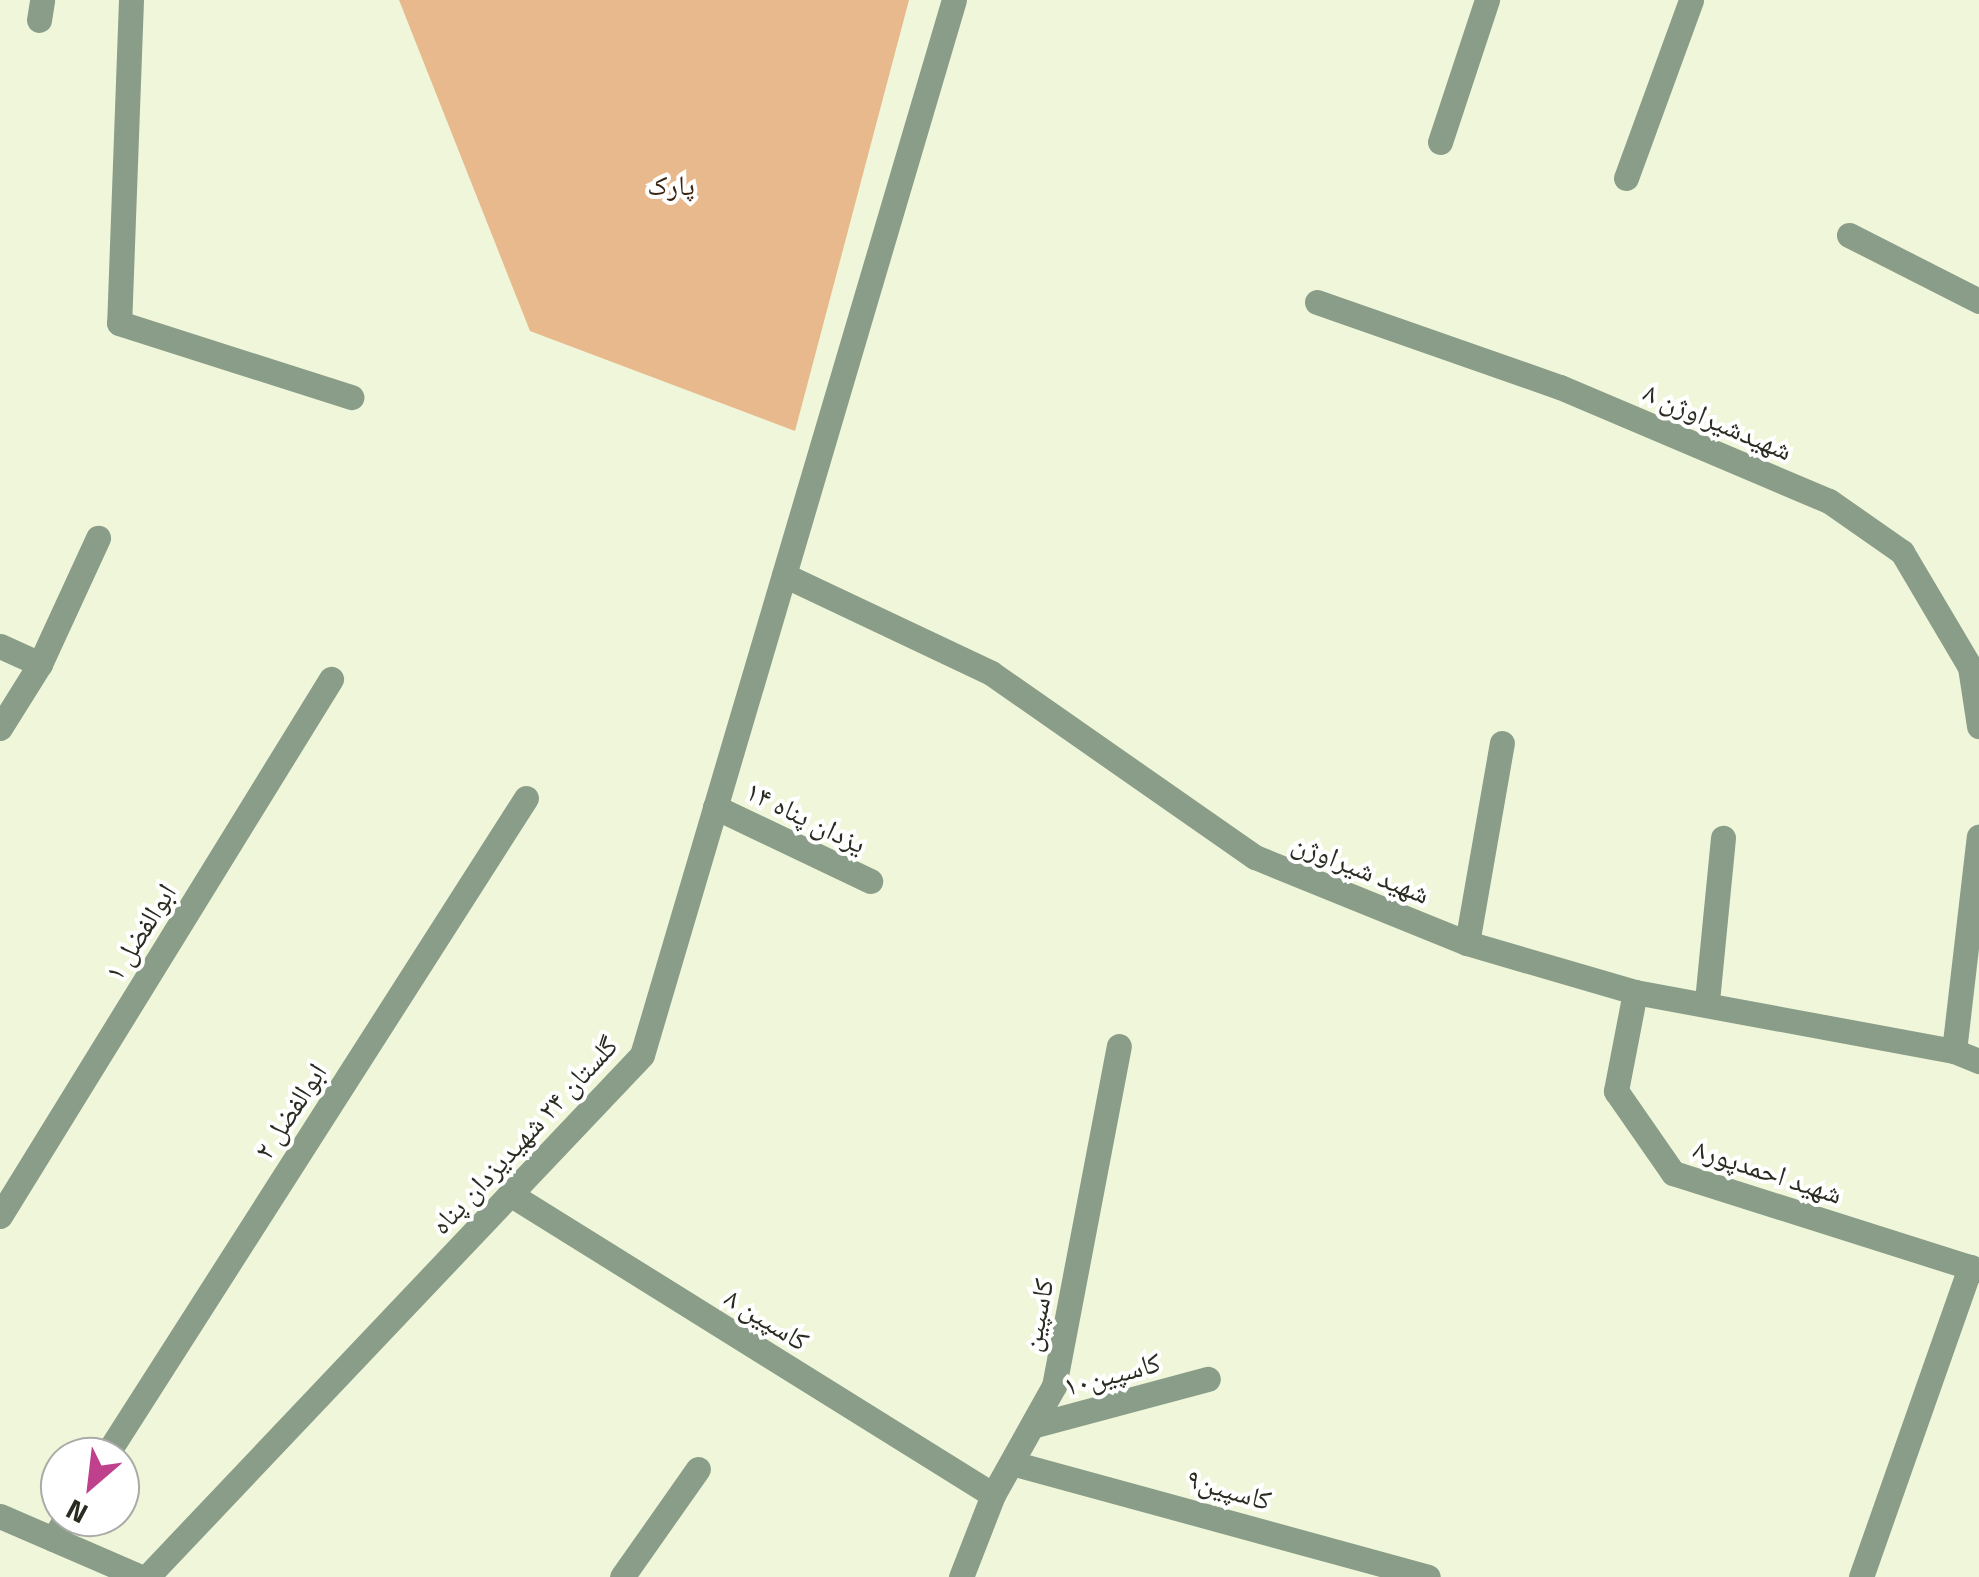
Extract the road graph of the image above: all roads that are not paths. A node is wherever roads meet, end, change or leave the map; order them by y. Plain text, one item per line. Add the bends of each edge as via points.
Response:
1 (132, 0) edge
2 (954, 0) edge
3 (1487, 0) edge
4 (1691, 0) edge
5 (1440, 142) dead end
6 (1626, 178) dead end
7 (1850, 235) dead end
8 (1979, 301) edge
9 (1317, 302) dead end
10 (352, 397) dead end
11 (98, 538) dead end
12 (784, 574) junction
13 (0, 646) edge
14 (40, 664) junction
15 (330, 679) dead end
16 (1979, 726) edge
17 (0, 728) edge
18 (1502, 743) dead end
19 (526, 798) dead end
20 (715, 807) junction
21 (1979, 836) edge
22 (1723, 838) dead end
23 (870, 881) dead end
24 (1467, 943) junction
25 (1636, 992) junction
26 (1707, 1001) junction
27 (1119, 1046) dead end
28 (1954, 1050) junction
29 (1979, 1061) edge
30 (510, 1194) junction
31 (0, 1216) edge
32 (1974, 1268) edge
33 (1208, 1380) dead end
34 (1032, 1426) junction
35 (118, 1437) edge
36 (1012, 1463) junction
37 (698, 1470) dead end
38 (993, 1495) junction
39 (0, 1516) edge
40 (40, 1524) edge
41 (75, 1537) edge
42 (144, 1577) edge
43 (622, 1577) edge
44 (962, 1577) edge
45 (1428, 1577) edge
46 (1861, 1577) edge

1 - 10 street via 119,324
2 - 12 street, گلستان ۲۴ شهیدیزدان پناه
3 - 5 street
4 - 6 street
7 - 8 street
9 - 16 street, شهیدشیراوژن ۸ via 1560,387 1829,501 1902,552 1970,666
11 - 14 street
12 - 20 street, گلستان ۲۴ شهیدیزدان پناه
12 - 24 street, شهید شیراوژن via 991,673 1255,857
13 - 14 street
14 - 17 street
15 - 31 street, ابوالفضل ۱
18 - 24 street
19 - 35 street, ابوالفضل ۲
20 - 23 street, یزدان پناه ۱۴
20 - 30 street, گلستان ۲۴ شهیدیزدان پناه via 642,1055
21 - 28 street
22 - 26 street
24 - 25 street, شهید شیراوژن
25 - 26 street, شهید شیراوژن
25 - 32 street, شهید احمدپور۸ via 1616,1091 1673,1173
26 - 28 street, شهید شیراوژن
27 - 34 street, کاسپین via 1054,1386
28 - 29 street, شهید شیراوژن
30 - 38 street, کاسپین ۸
30 - 42 street, گلستان ۲۴ شهیدیزدان پناه
32 - 46 street
33 - 34 street, کاسپین۱۰
34 - 36 street, کاسپین
36 - 38 street, کاسپین
36 - 45 street, کاسپین۹
37 - 43 street
38 - 44 street, کاسپین
39 - 40 street
41 - 42 street

